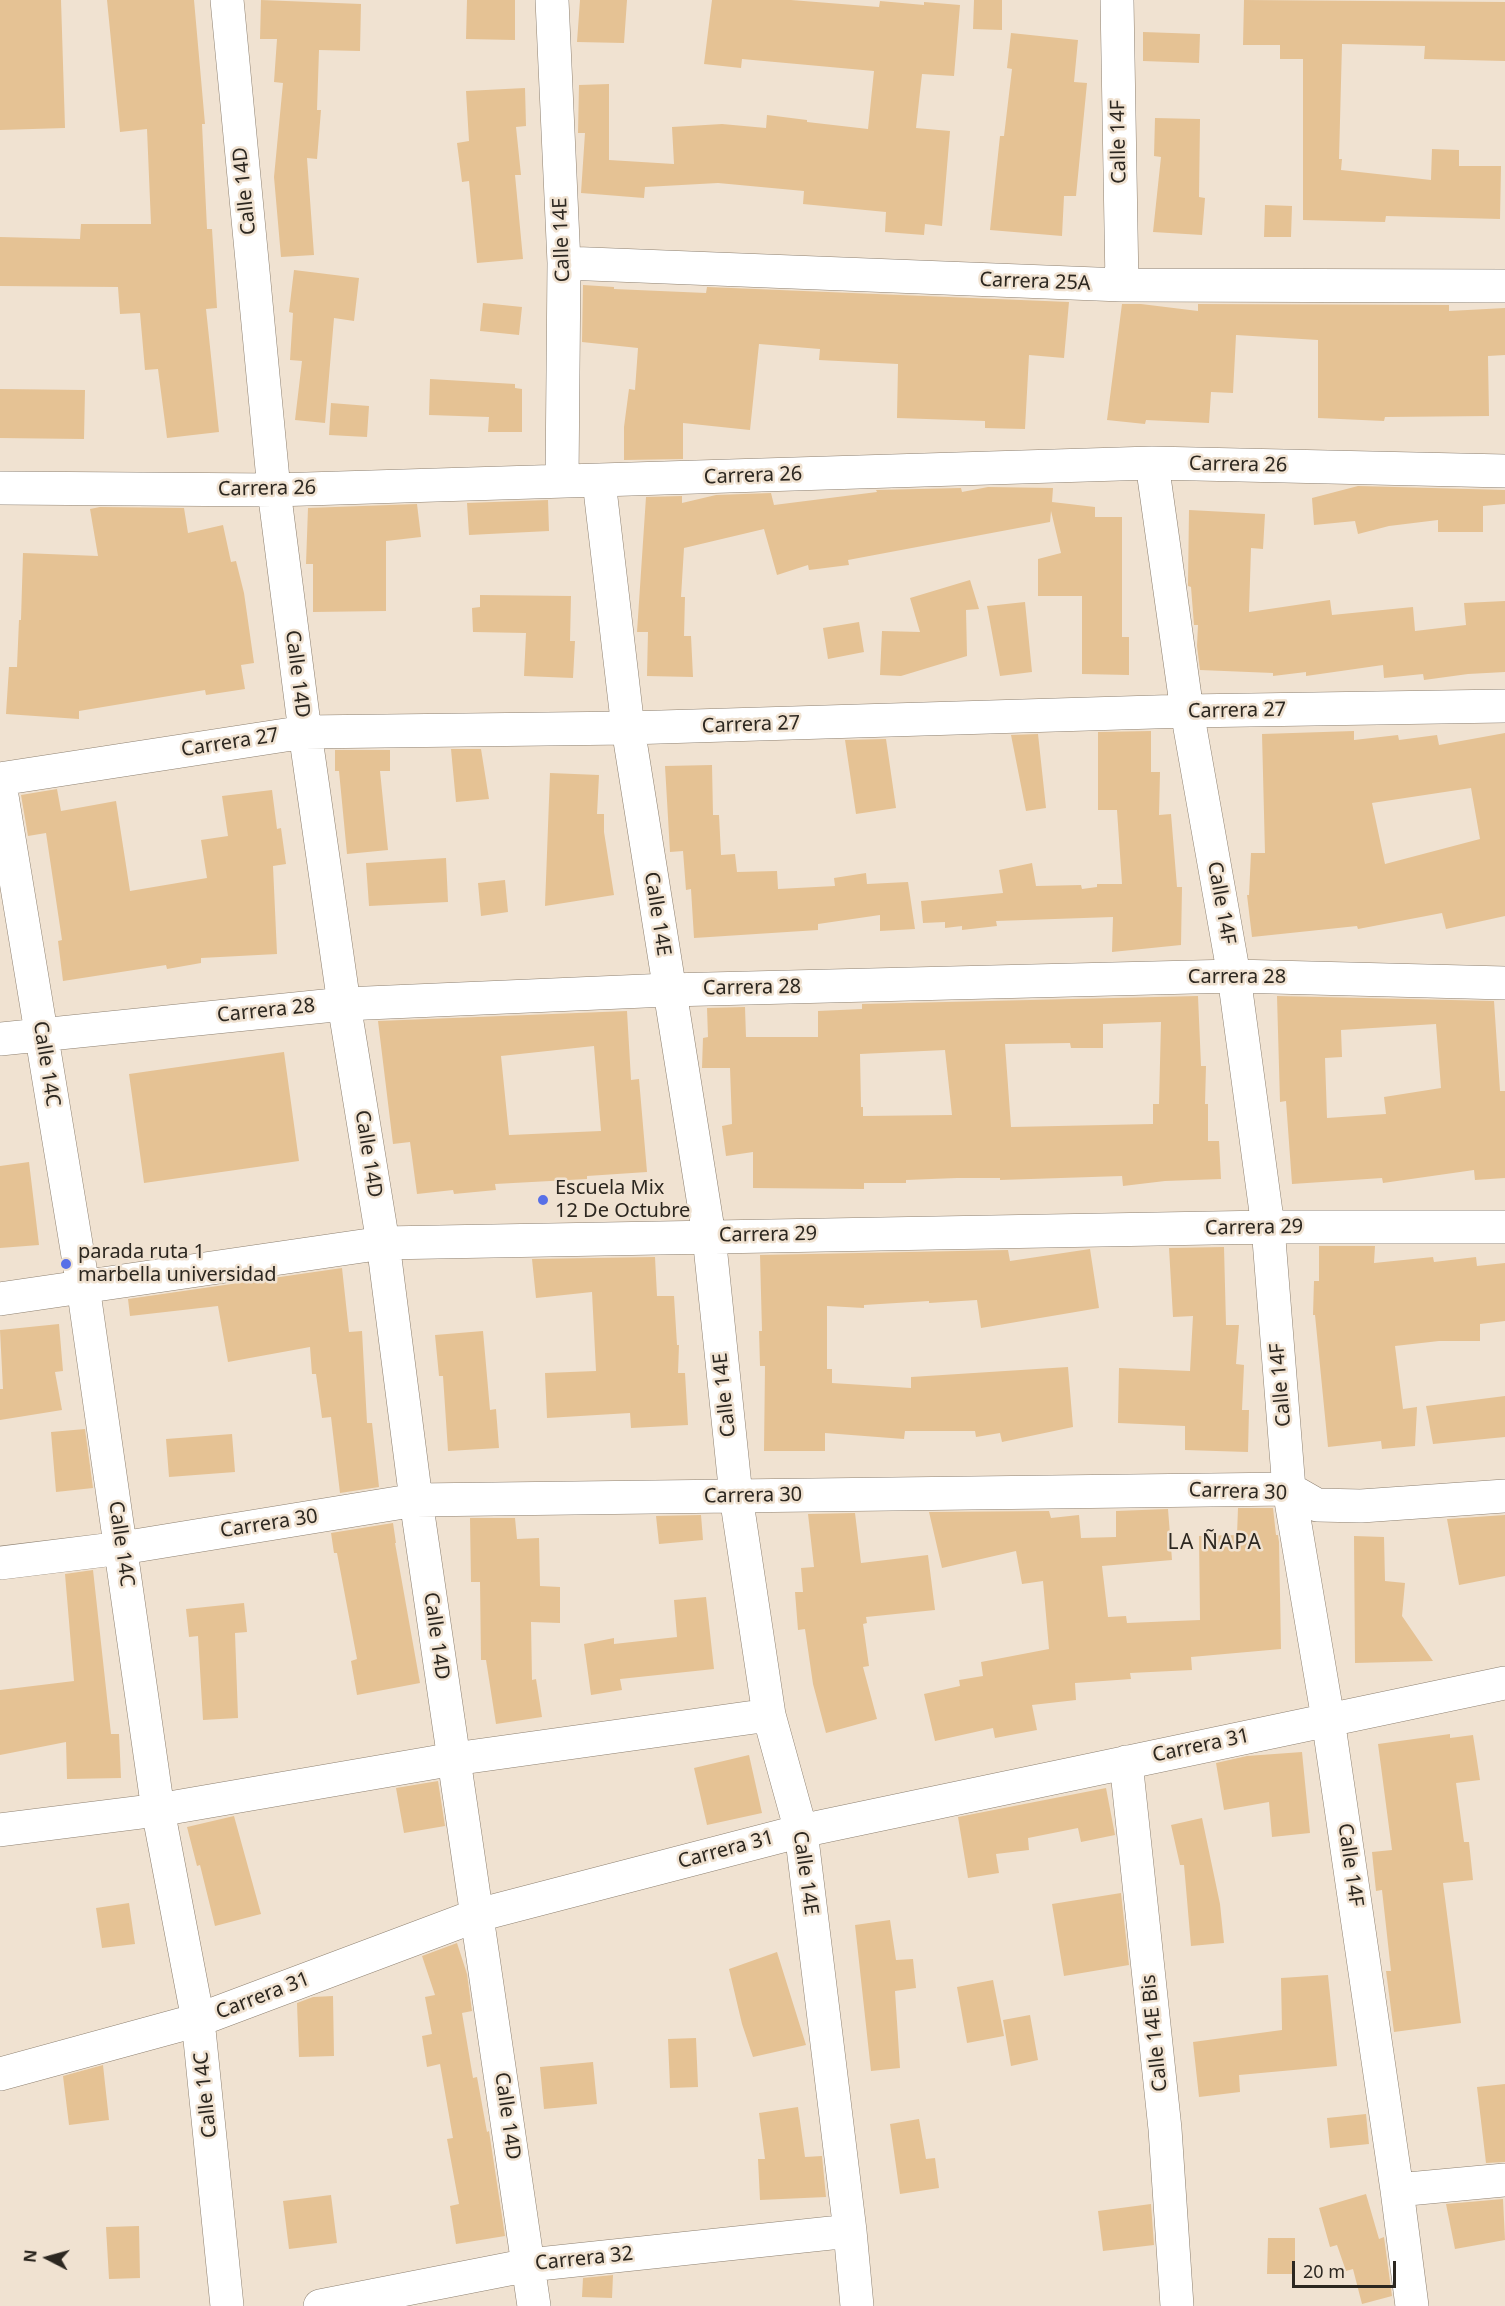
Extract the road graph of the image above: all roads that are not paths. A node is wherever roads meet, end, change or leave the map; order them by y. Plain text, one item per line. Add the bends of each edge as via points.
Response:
1 (227, 0) edge
2 (552, 0) edge
3 (1117, 0) edge
4 (564, 263) junction
5 (1122, 285) junction
6 (1505, 286) edge
7 (1152, 463) junction
8 (1505, 471) edge
9 (562, 481) junction
10 (599, 481) junction
11 (0, 488) edge
12 (274, 490) junction
13 (1505, 706) edge
14 (1187, 711) junction
15 (628, 728) junction
16 (305, 732) junction
17 (0, 779) edge
18 (0, 784) edge
19 (1234, 976) junction
20 (1505, 983) edge
21 (668, 990) junction
22 (344, 1004) junction
23 (41, 1034) junction
24 (0, 1039) edge
25 (1268, 1227) junction
26 (1505, 1227) edge
27 (709, 1236) junction
28 (383, 1243) junction
29 (83, 1286) junction
30 (0, 1299) edge
31 (1289, 1489) junction
32 (736, 1496) junction
33 (1505, 1496) edge
34 (417, 1500) junction
35 (122, 1548) junction
36 (0, 1563) edge
37 (1505, 1683) edge
38 (769, 1715) junction
39 (1328, 1719) junction
40 (454, 1759) junction
41 (1126, 1761) junction
42 (158, 1810) junction
43 (0, 1830) edge
44 (801, 1831) junction
45 (478, 1915) junction
46 (198, 2020) junction
47 (0, 2074) edge
48 (1505, 2180) edge
49 (1397, 2190) junction
50 (850, 2230) junction
51 (529, 2265) junction
52 (227, 2306) edge
53 (320, 2306) edge
54 (534, 2306) edge
55 (857, 2306) edge
56 (1177, 2306) edge
57 (1412, 2306) edge

1 - 12 street, Calle 14D
2 - 4 street, Calle 14E
3 - 5 street, Calle 14F
4 - 5 street, Carrera 25A
4 - 9 street, Calle 14E
5 - 6 street, Carrera 25A
7 - 8 street, Carrera 26
7 - 10 street, Carrera 26
7 - 14 street, Calle 14F
9 - 10 street, Carrera 26
9 - 12 street, Carrera 26
10 - 15 street, Calle 14E
11 - 12 street, Carrera 26
12 - 16 street, Calle 14D
13 - 14 street, Carrera 27
14 - 15 street, Carrera 27
14 - 19 street, Calle 14F
15 - 16 street, Carrera 27
15 - 21 street, Calle 14E
16 - 17 street, Carrera 27
16 - 22 street, Calle 14D
18 - 23 street, Calle 14C
19 - 20 street, Carrera 28
19 - 21 street, Carrera 28
19 - 25 street, Calle 14F
21 - 22 street, Carrera 28
21 - 27 street, Calle 14E
22 - 23 street, Carrera 28
22 - 28 street, Calle 14D
23 - 24 street, Carrera 28
23 - 29 street, Calle 14C
25 - 26 street, Carrera 29
25 - 27 street, Carrera 29
25 - 31 street, Calle 14F
27 - 28 street, Carrera 29
27 - 32 street, Calle 14E
28 - 29 street, Carrera 29
28 - 34 street, Calle 14D
29 - 30 street, Carrera 29
29 - 35 street, Calle 14C
31 - 32 street, Carrera 30
31 - 33 street, Carrera 30 via 1317,1505 1361,1506
31 - 39 street, Calle 14F
32 - 34 street, Carrera 30
32 - 38 street, Calle 14E
34 - 35 street, Carrera 30
34 - 40 street, Calle 14D
35 - 36 street, Carrera 30
35 - 42 street, Calle 14C
37 - 39 street, Carrera 31
38 - 40 street
38 - 44 street, Calle 14E
39 - 41 street, Carrera 31
39 - 49 street, Calle 14F
40 - 42 street
40 - 45 street, Calle 14D
41 - 44 street, Carrera 31
41 - 56 street, Calle 14E Bis via 1165,2129
42 - 43 street
42 - 46 street, Calle 14C
44 - 45 street, Carrera 31
44 - 50 street, Calle 14E
45 - 46 street, Carrera 31
45 - 51 street, Calle 14D
46 - 47 street, Carrera 31
46 - 52 street, Calle 14C
48 - 49 street
49 - 57 street, Calle 14F
50 - 51 street, Carrera 32
50 - 55 street, Calle 14E
51 - 53 street, Carrera 32
51 - 54 street, Calle 14D

